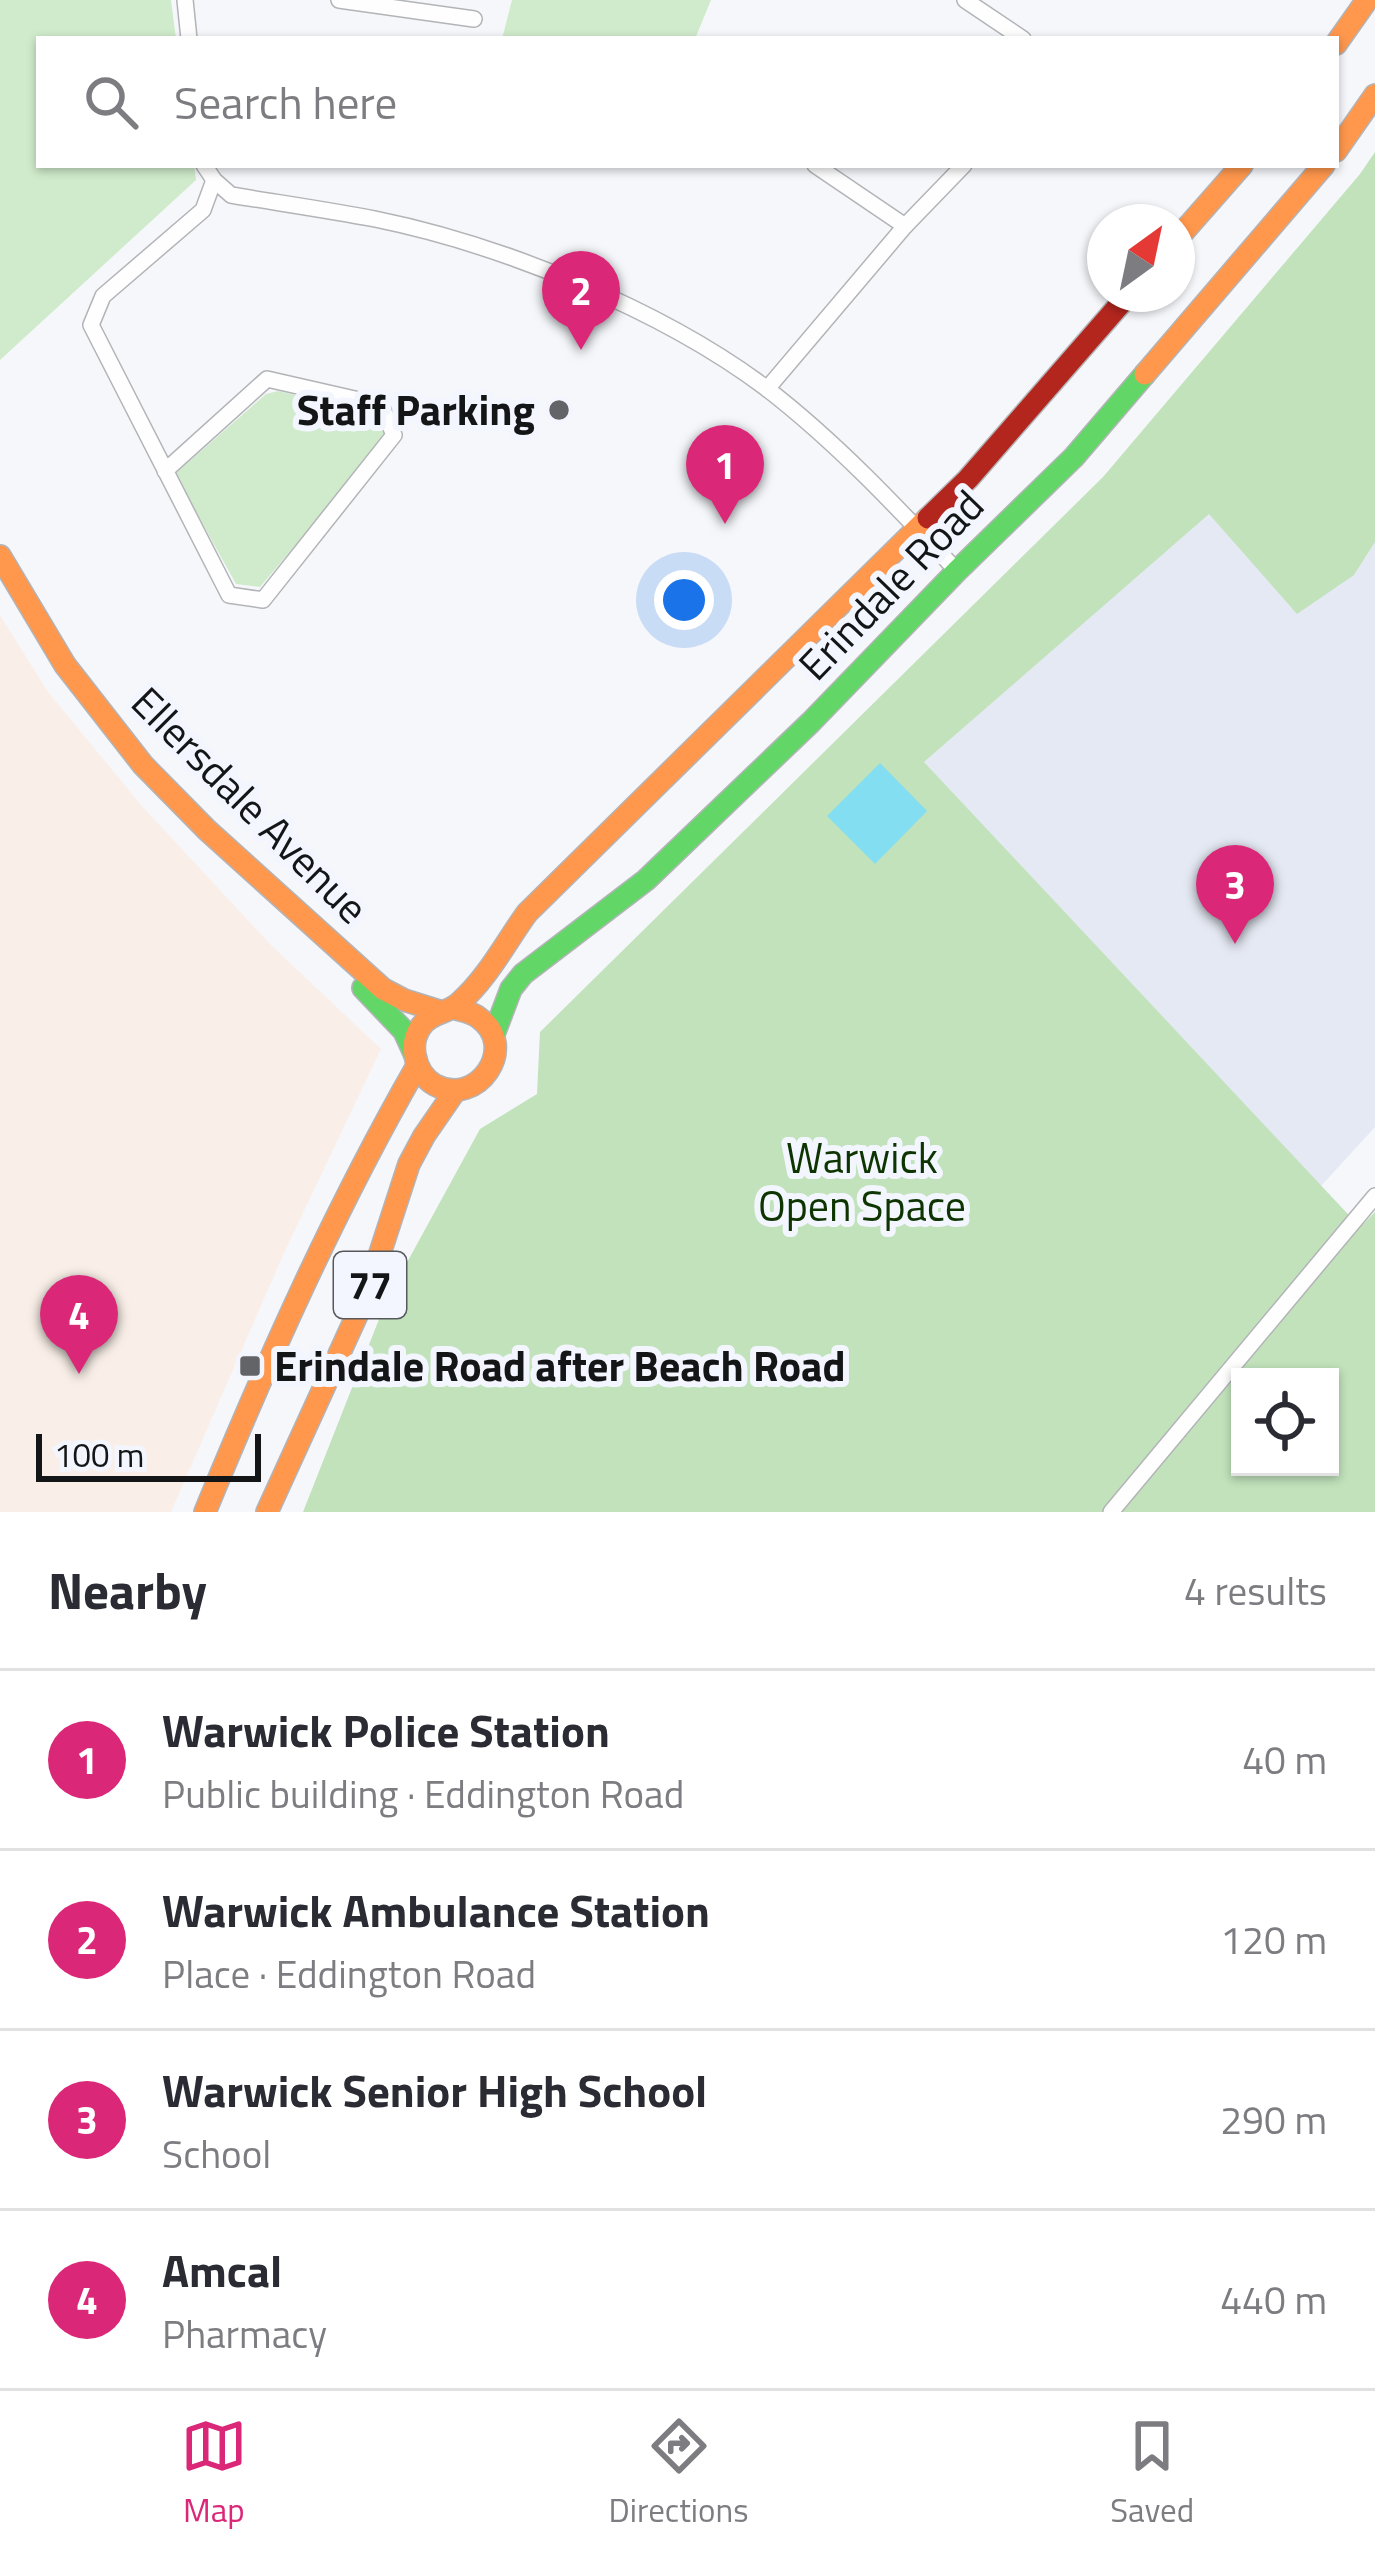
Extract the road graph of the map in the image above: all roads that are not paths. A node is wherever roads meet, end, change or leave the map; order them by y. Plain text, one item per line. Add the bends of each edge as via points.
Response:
1 (185, 0) edge
2 (339, 0) edge
3 (965, 0) edge
4 (1367, 0) edge
5 (474, 19) dead end
6 (189, 36) edge
7 (1019, 36) edge
8 (1339, 40) edge
9 (1375, 95) edge
10 (1339, 147) edge
11 (819, 168) edge
12 (961, 168) edge
13 (1239, 168) edge
14 (1321, 168) edge
15 (209, 172) edge
16 (1195, 219) edge
17 (905, 226) junction
18 (1113, 312) edge
19 (767, 389) junction
20 (165, 471) junction
21 (917, 528) junction
22 (0, 556) edge
23 (957, 571) junction
24 (0, 582) edge
25 (446, 1009) junction
26 (494, 1034) junction
27 (416, 1060) junction
28 (455, 1091) junction
29 (1375, 1196) edge
30 (205, 1512) edge
31 (267, 1512) edge
32 (1111, 1512) edge

1 - 6 street
2 - 5 street
3 - 7 street
4 - 8 main road
9 - 10 main road
11 - 17 street
12 - 17 street
13 - 16 main road
14 - 23 main road, Erindale Road via 1074,457
15 - 19 street via 231,195 379,220 529,264 626,306
15 - 20 street via 203,210 103,296 91,325
17 - 19 street
18 - 21 main road, Erindale Road
19 - 21 street
20 - 20 street via 229,595 263,600 394,435 381,406 267,379
21 - 23 street
21 - 25 main road, Erindale Road via 527,913 467,994
22 - 25 main road, Ellersdale Avenue via 65,665 180,803 383,989
23 - 26 main road, Erindale Road via 646,880 523,974
24 - 27 main road, Ellersdale Avenue via 55,673 134,773 376,999
25 - 26 main road via 477,1014
25 - 27 main road, Erindale Road via 420,1028
26 - 28 main road, Erindale Road via 489,1073
27 - 28 main road via 427,1079
27 - 30 main road, Erindale Road / 77
28 - 31 main road, Erindale Road / 77 via 409,1164 367,1293
29 - 32 street

